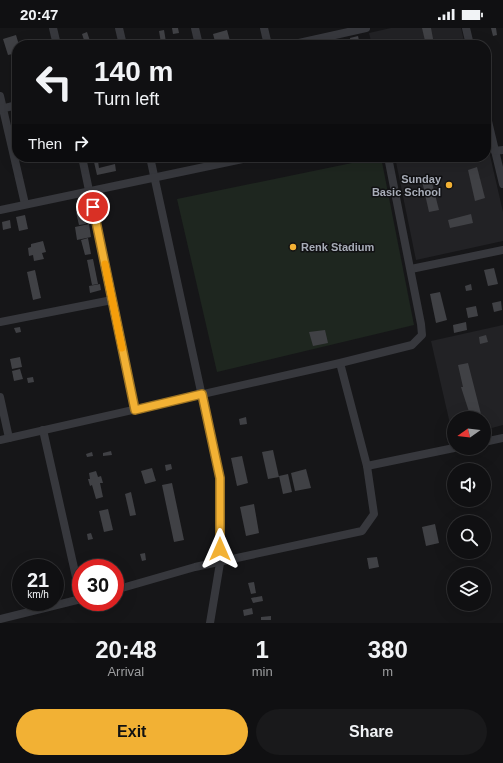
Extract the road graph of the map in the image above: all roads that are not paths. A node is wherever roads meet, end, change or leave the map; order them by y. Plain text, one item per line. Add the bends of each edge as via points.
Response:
1 (53, 28) edge
2 (119, 28) edge
3 (195, 28) edge
4 (264, 28) edge
5 (366, 28) edge
6 (466, 28) edge
7 (336, 32) edge
8 (56, 40) edge
9 (122, 40) edge
10 (198, 40) edge
11 (267, 40) edge
12 (308, 40) edge
13 (469, 40) edge
14 (0, 96) edge
15 (12, 106) edge
16 (1, 108) edge
17 (491, 127) edge
18 (499, 150) edge
19 (12, 152) edge
20 (14, 162) edge
21 (83, 162) edge
22 (151, 162) edge
23 (217, 162) edge
24 (389, 162) edge
25 (155, 178) junction
26 (503, 184) edge
27 (90, 191) junction
28 (25, 204) junction
29 (0, 210) edge
30 (503, 250) edge
31 (411, 269) junction
32 (112, 300) junction
33 (0, 322) edge
34 (340, 363) junction
35 (202, 394) junction
36 (0, 397) edge
37 (135, 410) junction
38 (43, 430) junction
39 (9, 438) junction
40 (503, 438) edge
41 (0, 440) edge
42 (491, 441) edge
43 (447, 449) edge
44 (367, 466) junction
45 (72, 559) edge
46 (220, 563) junction
47 (124, 587) edge
48 (72, 601) edge
49 (0, 619) edge
50 (210, 623) edge

1 - 8 street
2 - 9 street
3 - 10 street
4 - 11 street
5 - 7 street
6 - 13 street
7 - 12 street
14 - 16 street
15 - 16 street
16 - 19 street
17 - 18 street
18 - 26 street
20 - 28 street
21 - 27 street
22 - 25 street
23 - 25 street
24 - 31 street
25 - 27 street
25 - 35 street
27 - 28 street
27 - 32 street
28 - 29 street
30 - 31 street
31 - 34 street via 422,335 418,341 412,345
32 - 33 street
32 - 37 street
34 - 35 street
34 - 44 street
35 - 37 street
35 - 46 street via 220,478
36 - 39 street
37 - 38 street
38 - 39 street
38 - 45 street
39 - 41 street
40 - 42 street
43 - 44 street
44 - 46 street via 374,514 362,530
46 - 47 street via 195,567
46 - 50 street
48 - 49 street

